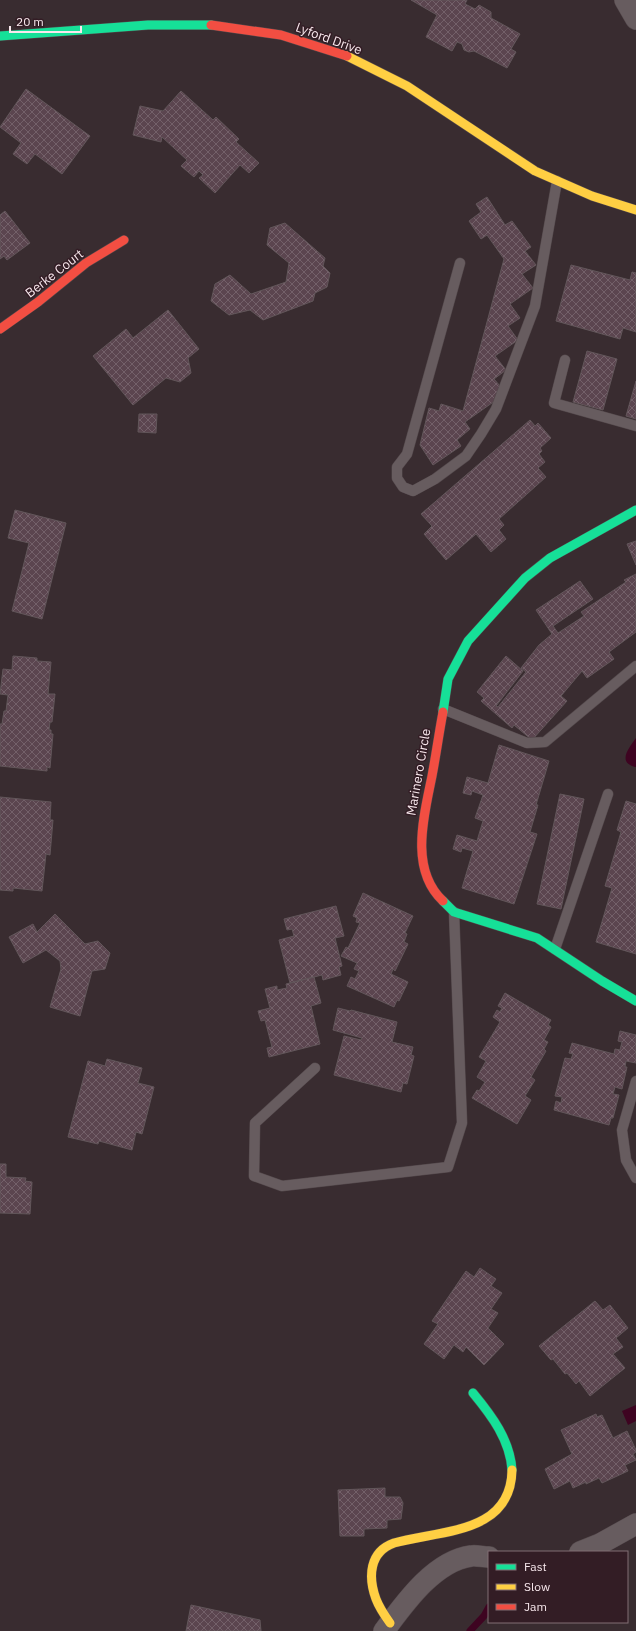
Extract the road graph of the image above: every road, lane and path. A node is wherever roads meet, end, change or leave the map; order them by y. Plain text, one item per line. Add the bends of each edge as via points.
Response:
1 (625, 0) edge
2 (636, 19) edge
3 (0, 36) edge
4 (557, 181) junction
5 (636, 210) edge
6 (124, 240) dead end
7 (460, 263) dead end
8 (0, 329) edge
9 (565, 360) dead end
10 (636, 426) edge
11 (635, 509) edge
12 (636, 666) edge
13 (442, 709) junction
14 (608, 794) dead end
15 (454, 912) junction
16 (555, 949) junction
17 (636, 1001) edge
18 (315, 1068) dead end
19 (636, 1081) edge
20 (636, 1178) edge
21 (474, 1393) dead end
22 (636, 1524) edge
23 (582, 1551) edge
24 (488, 1557) edge
25 (387, 1627) edge

1 - 2 street
3 - 4 street, Lyford Drive via 148,25 215,25 281,35 344,54 407,86 535,170
4 - 5 street, Lyford Drive via 592,196
4 - 7 lane via 535,306 496,409 466,456 435,479 413,491 403,487 397,478 397,467 407,454
6 - 8 street, Berke Court via 86,262 38,302
9 - 10 lane via 554,403
11 - 13 street, Marinero Circle via 550,558 525,578 468,641 448,679
12 - 13 lane via 545,742 527,743
13 - 15 street, Marinero Circle via 423,816 422,851 425,875 434,893
14 - 16 lane
15 - 16 street, Marinero Circle via 537,938
15 - 18 lane via 462,1123 448,1167 282,1186 254,1176 255,1123
16 - 17 street, Marinero Circle
19 - 20 lane via 622,1130 626,1160
21 - 25 street via 502,1433 510,1454 512,1478 507,1494 501,1507 484,1521 394,1543 377,1553 372,1581 376,1600
22 - 23 street
24 - 25 street via 471,1556 451,1563 428,1578

